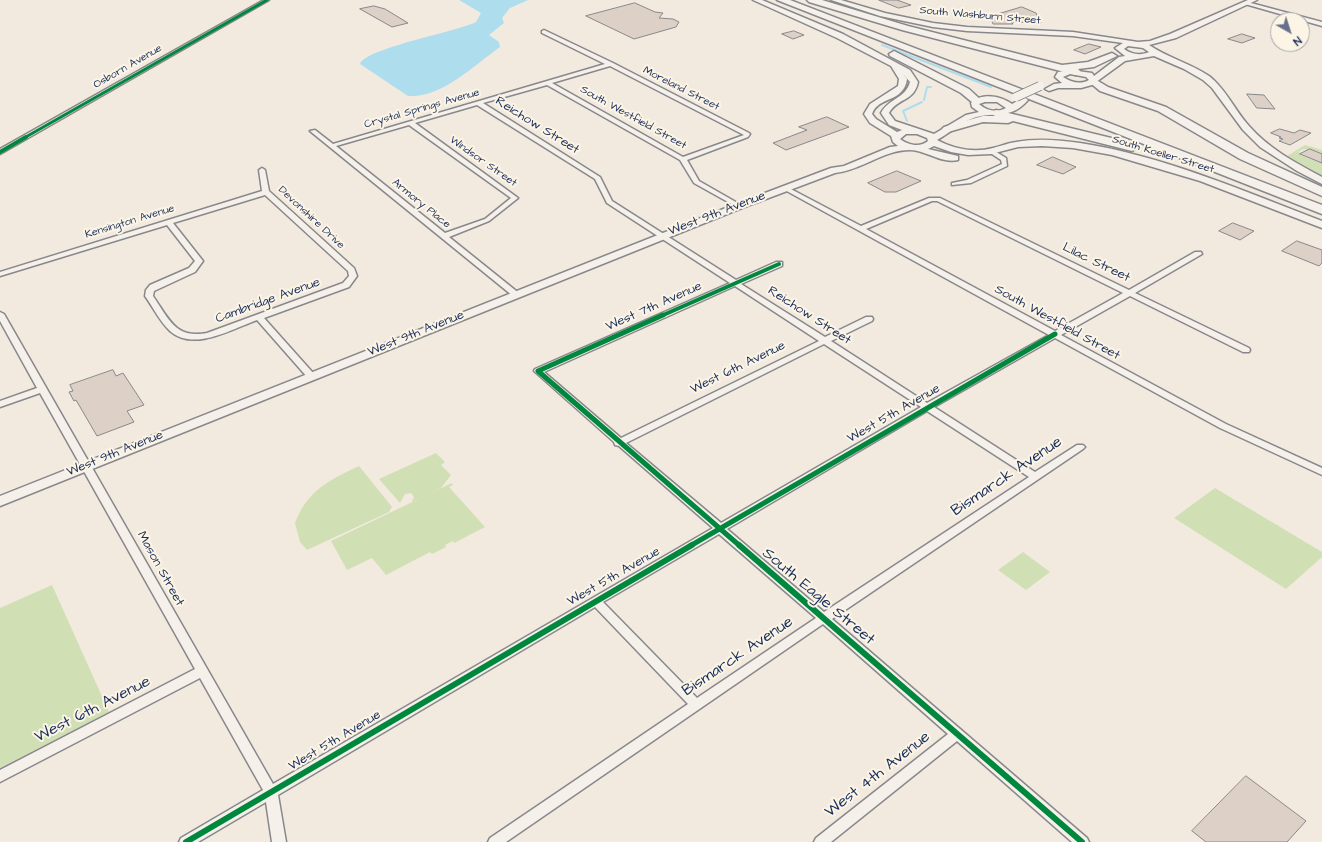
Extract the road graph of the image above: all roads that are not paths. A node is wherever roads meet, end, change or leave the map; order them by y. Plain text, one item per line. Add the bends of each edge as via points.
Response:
1 (267, 0) edge
2 (756, 0) edge
3 (782, 0) edge
4 (801, 0) edge
5 (812, 0) edge
6 (834, 0) edge
7 (1251, 2) edge
8 (1322, 24) edge
9 (544, 32) dead end
10 (1081, 36) junction
11 (1173, 36) junction
12 (1137, 45) junction
13 (1117, 51) junction
14 (1153, 55) junction
15 (1138, 56) junction
16 (890, 63) junction
17 (611, 64) junction
18 (1109, 68) junction
19 (1060, 72) junction
20 (1077, 72) junction
21 (1095, 79) junction
22 (548, 83) junction
23 (1075, 84) junction
24 (1044, 88) junction
25 (1020, 98) junction
26 (994, 99) junction
27 (478, 103) junction
28 (973, 104) junction
29 (1010, 109) junction
30 (993, 113) junction
31 (410, 123) junction
32 (948, 129) junction
33 (1068, 130) junction
34 (313, 131) dead end
35 (916, 131) junction
36 (896, 136) junction
37 (933, 140) junction
38 (331, 146) junction
39 (913, 147) junction
40 (991, 151) junction
41 (0, 152) edge
42 (683, 159) junction
43 (262, 170) dead end
44 (834, 170) junction
45 (1322, 180) edge
46 (954, 184) dead end
47 (785, 188) junction
48 (266, 192) junction
49 (1322, 192) edge
50 (1322, 199) edge
51 (738, 206) junction
52 (1322, 210) edge
53 (1322, 214) edge
54 (168, 222) junction
55 (1322, 225) edge
56 (861, 229) junction
57 (444, 236) junction
58 (662, 236) junction
59 (1198, 254) dead end
60 (779, 264) dead end
61 (0, 274) edge
62 (352, 279) joint
63 (735, 283) junction
64 (1130, 292) junction
65 (516, 294) junction
66 (259, 317) junction
67 (869, 319) dead end
68 (1, 320) edge
69 (1055, 334) junction
70 (824, 341) junction
71 (1246, 350) dead end
72 (538, 371) joint
73 (311, 376) junction
74 (42, 388) junction
75 (0, 404) edge
76 (927, 407) junction
77 (618, 443) junction
78 (1080, 447) dead end
79 (86, 466) junction
80 (1322, 472) edge
81 (1036, 477) junction
82 (0, 501) edge
83 (718, 529) junction
84 (595, 601) junction
85 (824, 618) junction
86 (201, 672) junction
87 (696, 705) junction
88 (957, 734) junction
89 (0, 776) edge
90 (271, 792) junction
91 (186, 842) edge
92 (279, 842) edge
93 (495, 842) edge
94 (821, 842) edge
95 (1082, 842) edge

1 - 41 street, Osborn Avenue
2 - 16 main road via 840,36
3 - 28 highway via 888,50 943,80
3 - 52 highway
4 - 50 highway
5 - 19 highway
6 - 10 main road, South Washburn Street via 887,17 936,26
7 - 8 street
7 - 11 main road
9 - 17 street, Moreland Street
10 - 12 main road, South Washburn Street
10 - 13 main road, South Washburn Street
11 - 12 main road
11 - 14 main road
12 - 13 main road via 1125,45
12 - 14 main road via 1148,47
13 - 15 main road, South Washburn Street
13 - 19 highway via 1090,65
13 - 20 main road via 1096,68
14 - 15 main road
14 - 18 main road
14 - 45 main road via 1196,72 1215,86 1246,128 1263,145
15 - 18 main road via 1122,59
16 - 35 main road via 907,72 913,78 914,85 913,91 888,108 886,115 892,123
16 - 36 main road via 903,79 902,86 892,96 871,106 868,114 873,121
17 - 22 street, Crystal Springs Avenue
17 - 42 street, Moreland Street via 747,134
18 - 21 main road
19 - 20 highway
19 - 23 main road via 1062,81
19 - 24 main road
20 - 21 main road
21 - 23 main road via 1086,85
21 - 49 highway via 1104,89 1162,109 1244,156
22 - 27 street, Crystal Springs Avenue
22 - 42 street, South Westfield Street
23 - 24 main road
24 - 25 main road
25 - 26 main road
25 - 29 main road
26 - 28 main road
26 - 29 main road via 1007,103
27 - 31 street, Crystal Springs Avenue
27 - 58 street, Reichow Street via 598,178 609,202
28 - 30 main road via 976,108
28 - 35 main road via 937,127
29 - 30 main road
30 - 32 main road via 974,115
30 - 33 highway
31 - 38 street, Crystal Springs Avenue
31 - 57 street, Windsor Street via 515,198 487,220
32 - 33 highway via 991,118
32 - 37 main road
33 - 53 highway via 1171,159
34 - 38 street, Armory Place
35 - 36 main road
35 - 37 main road, South Koeller Street via 928,134
36 - 39 main road, South Koeller Street via 899,143
36 - 44 main road, West 9th Avenue via 879,148 838,165
37 - 39 main road, West 9th Avenue via 927,146
37 - 40 main road, South Koeller Street via 955,152
38 - 57 street, Armory Place
39 - 40 main road, South Koeller Street via 936,155 962,158 988,155
39 - 44 main road, West 9th Avenue via 893,150 846,169
40 - 46 street via 1004,159 1004,166 968,182
40 - 55 main road, South Koeller Street via 1011,145 1036,143 1068,144 1105,150 1186,173
42 - 51 street, South Westfield Street via 696,182
43 - 48 street, Devonshire Drive
44 - 47 main road, West 9th Avenue
47 - 51 main road, West 9th Avenue
47 - 56 street, South Westfield Street
48 - 54 street, Kensington Avenue
48 - 62 street, Devonshire Drive via 351,270
51 - 58 main road, West 9th Avenue
54 - 61 street, Kensington Avenue
54 - 66 street, Cambridge Avenue via 199,261 192,270 150,290 149,296 176,333 189,338 209,335
56 - 64 street, Lilac Street via 936,198
56 - 69 street, South Westfield Street
57 - 65 street, Armory Place
58 - 63 street, Reichow Street
58 - 65 main road, West 9th Avenue
59 - 64 street, West 5th Avenue
60 - 63 street, West 7th Avenue
62 - 66 street, Cambridge Avenue via 341,287
63 - 70 street, Reichow Street
63 - 72 street, West 7th Avenue
64 - 69 street, West 5th Avenue
64 - 71 street, Lilac Street
65 - 73 main road, West 9th Avenue
66 - 73 street
67 - 70 street, West 6th Avenue
68 - 74 street, Mason Street
69 - 76 street, West 5th Avenue
69 - 80 street, South Westfield Street via 1228,429
70 - 76 street, Reichow Street
70 - 77 street, West 6th Avenue
72 - 77 street, South Eagle Street
73 - 79 main road, West 9th Avenue
74 - 75 street
74 - 79 street, Mason Street
76 - 81 street, Reichow Street
76 - 83 street, West 5th Avenue
77 - 83 street, South Eagle Street
78 - 81 street, Bismarck Avenue
79 - 82 main road, West 9th Avenue
79 - 86 street, Mason Street
81 - 85 street, Bismarck Avenue
83 - 84 street, West 5th Avenue
83 - 85 street, South Eagle Street
84 - 87 street
84 - 90 street, West 5th Avenue
85 - 87 street, Bismarck Avenue
85 - 88 street, South Eagle Street
86 - 89 street, West 6th Avenue
86 - 90 street, Mason Street
87 - 93 street, Bismarck Avenue
88 - 94 street, West 4th Avenue
88 - 95 street, South Eagle Street
90 - 91 street, West 5th Avenue
90 - 92 street, Mason Street

